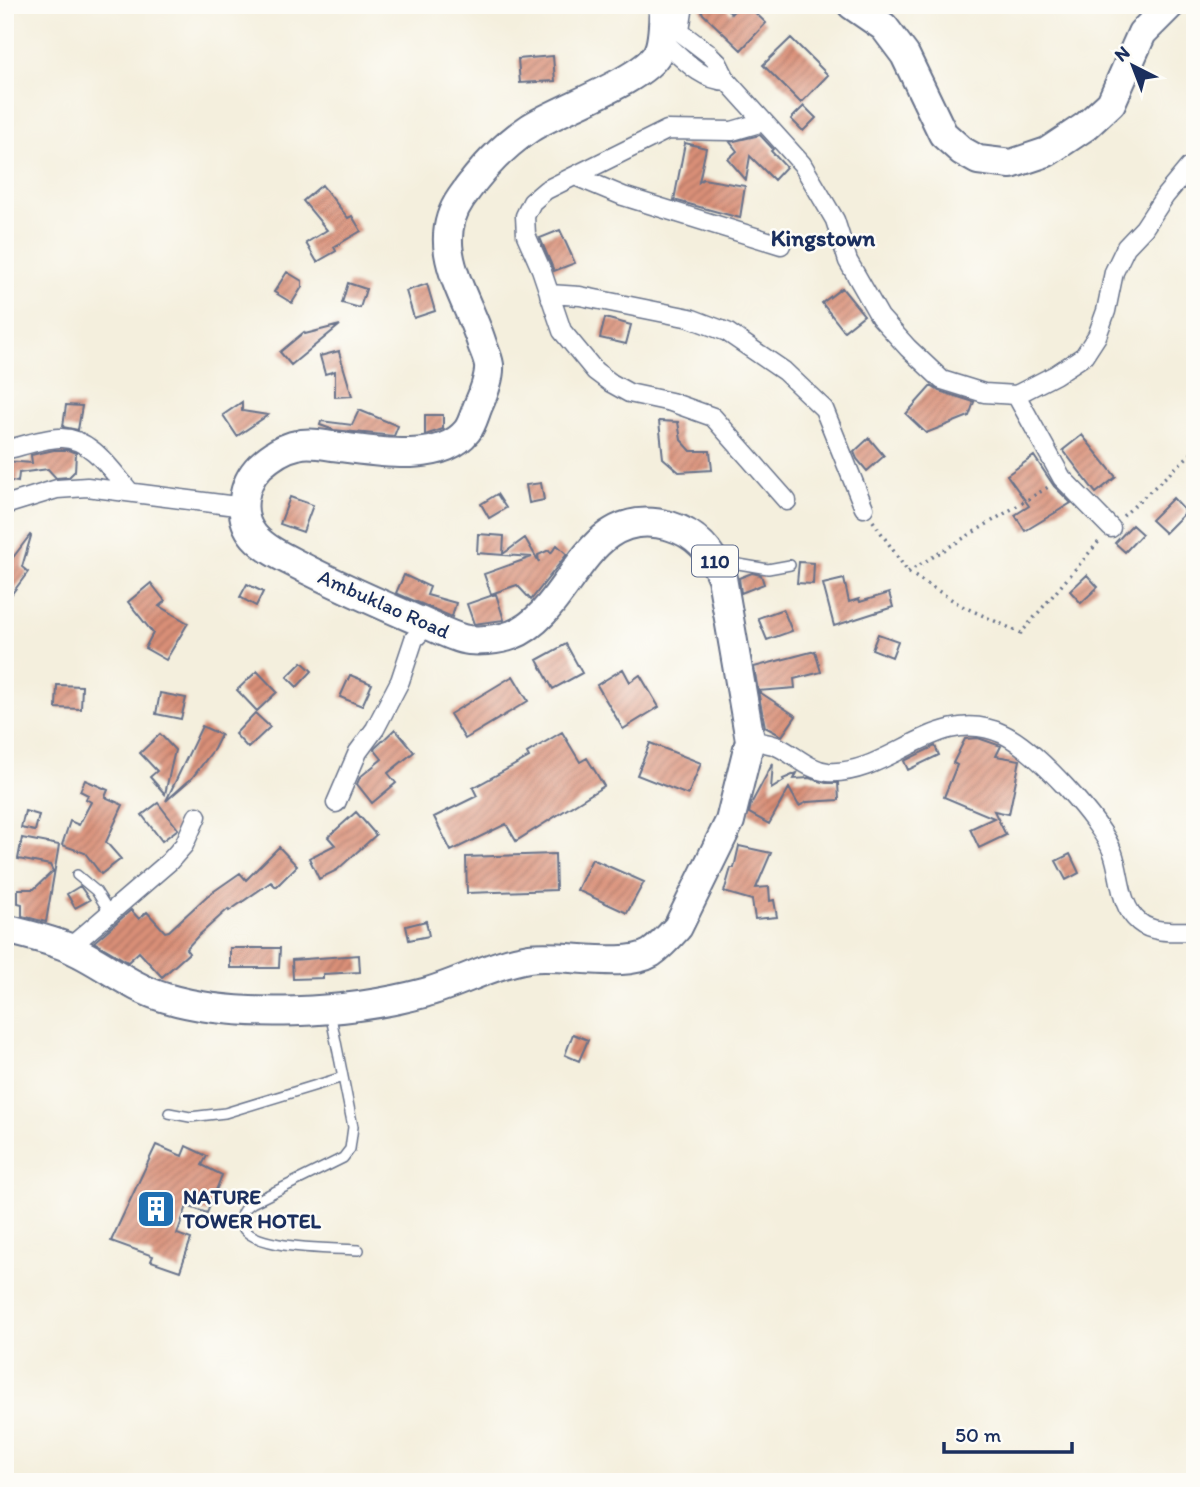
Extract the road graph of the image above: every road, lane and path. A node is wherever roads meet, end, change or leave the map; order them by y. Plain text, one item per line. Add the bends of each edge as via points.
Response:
1 (852, 5) edge
2 (1171, 5) edge
3 (670, 20) edge
4 (762, 122) junction
5 (1195, 164) edge
6 (575, 176) junction
7 (781, 245) dead end
8 (549, 294) junction
9 (1016, 395) junction
10 (5, 450) edge
11 (1195, 450) edge
12 (1062, 478) junction
13 (130, 492) junction
14 (787, 502) dead end
15 (5, 505) edge
16 (244, 507) junction
17 (864, 508) joint
18 (1111, 528) junction
19 (715, 560) junction
20 (790, 565) dead end
21 (908, 572) junction
22 (429, 624) junction
23 (750, 740) junction
24 (336, 803) dead end
25 (197, 816) dead end
26 (78, 875) dead end
27 (110, 913) junction
28 (5, 929) edge
29 (1195, 932) edge
30 (69, 948) junction
31 (330, 1010) junction
32 (342, 1077) junction
33 (169, 1113) dead end
34 (359, 1250) dead end

1 - 2 main road via 884,27 905,55 943,134 978,160 1011,164 1047,152 1111,103 1142,33
3 - 4 street via 702,75 727,81
3 - 16 main road via 659,52 646,68 556,113 503,148 450,216 448,256 489,366 467,431 447,447 420,453 300,443 282,449 253,473
4 - 6 street via 732,131 667,130
4 - 9 street via 802,164 835,220 848,261 869,300 908,348 942,380 984,393
5 - 9 street via 1126,247 1114,272 1097,336 1084,356
6 - 7 street via 623,196
6 - 8 street via 547,190 532,202 525,216 526,235
8 - 14 street via 562,331 595,371 629,393 713,417
8 - 17 street via 690,318 727,332 784,370 824,409
9 - 12 street
10 - 13 street via 74,439 105,462
11 - 18 path
12 - 18 street
12 - 21 path
13 - 15 street via 67,488
13 - 16 street
16 - 22 main road, Ambuklao Road / 110 via 253,535 271,551
17 - 21 path
18 - 21 path via 1021,633 962,606
19 - 20 lane via 768,569
19 - 22 main road, Ambuklao Road / 110 via 694,536 656,522 636,523 604,537 536,620 512,635 466,640
19 - 23 main road, Ambuklao Road / 110
22 - 24 street via 414,639 400,681 358,752
23 - 29 street via 776,747 827,772 853,769 922,737 968,724 1003,734 1042,764 1086,809 1113,854 1119,886 1135,919 1154,930
23 - 31 main road, Ambuklao Road / 110 via 730,821 678,928 648,954 622,959 531,958 425,993
25 - 27 street via 184,845 169,862
26 - 27 lane
27 - 30 street
28 - 30 main road, Ambuklao Road / 110
30 - 31 main road, Ambuklao Road / 110 via 163,998 234,1009
31 - 32 lane
32 - 33 lane via 225,1112 190,1117
32 - 34 lane via 353,1127 350,1149 342,1158 252,1203 240,1217 250,1236 272,1244

